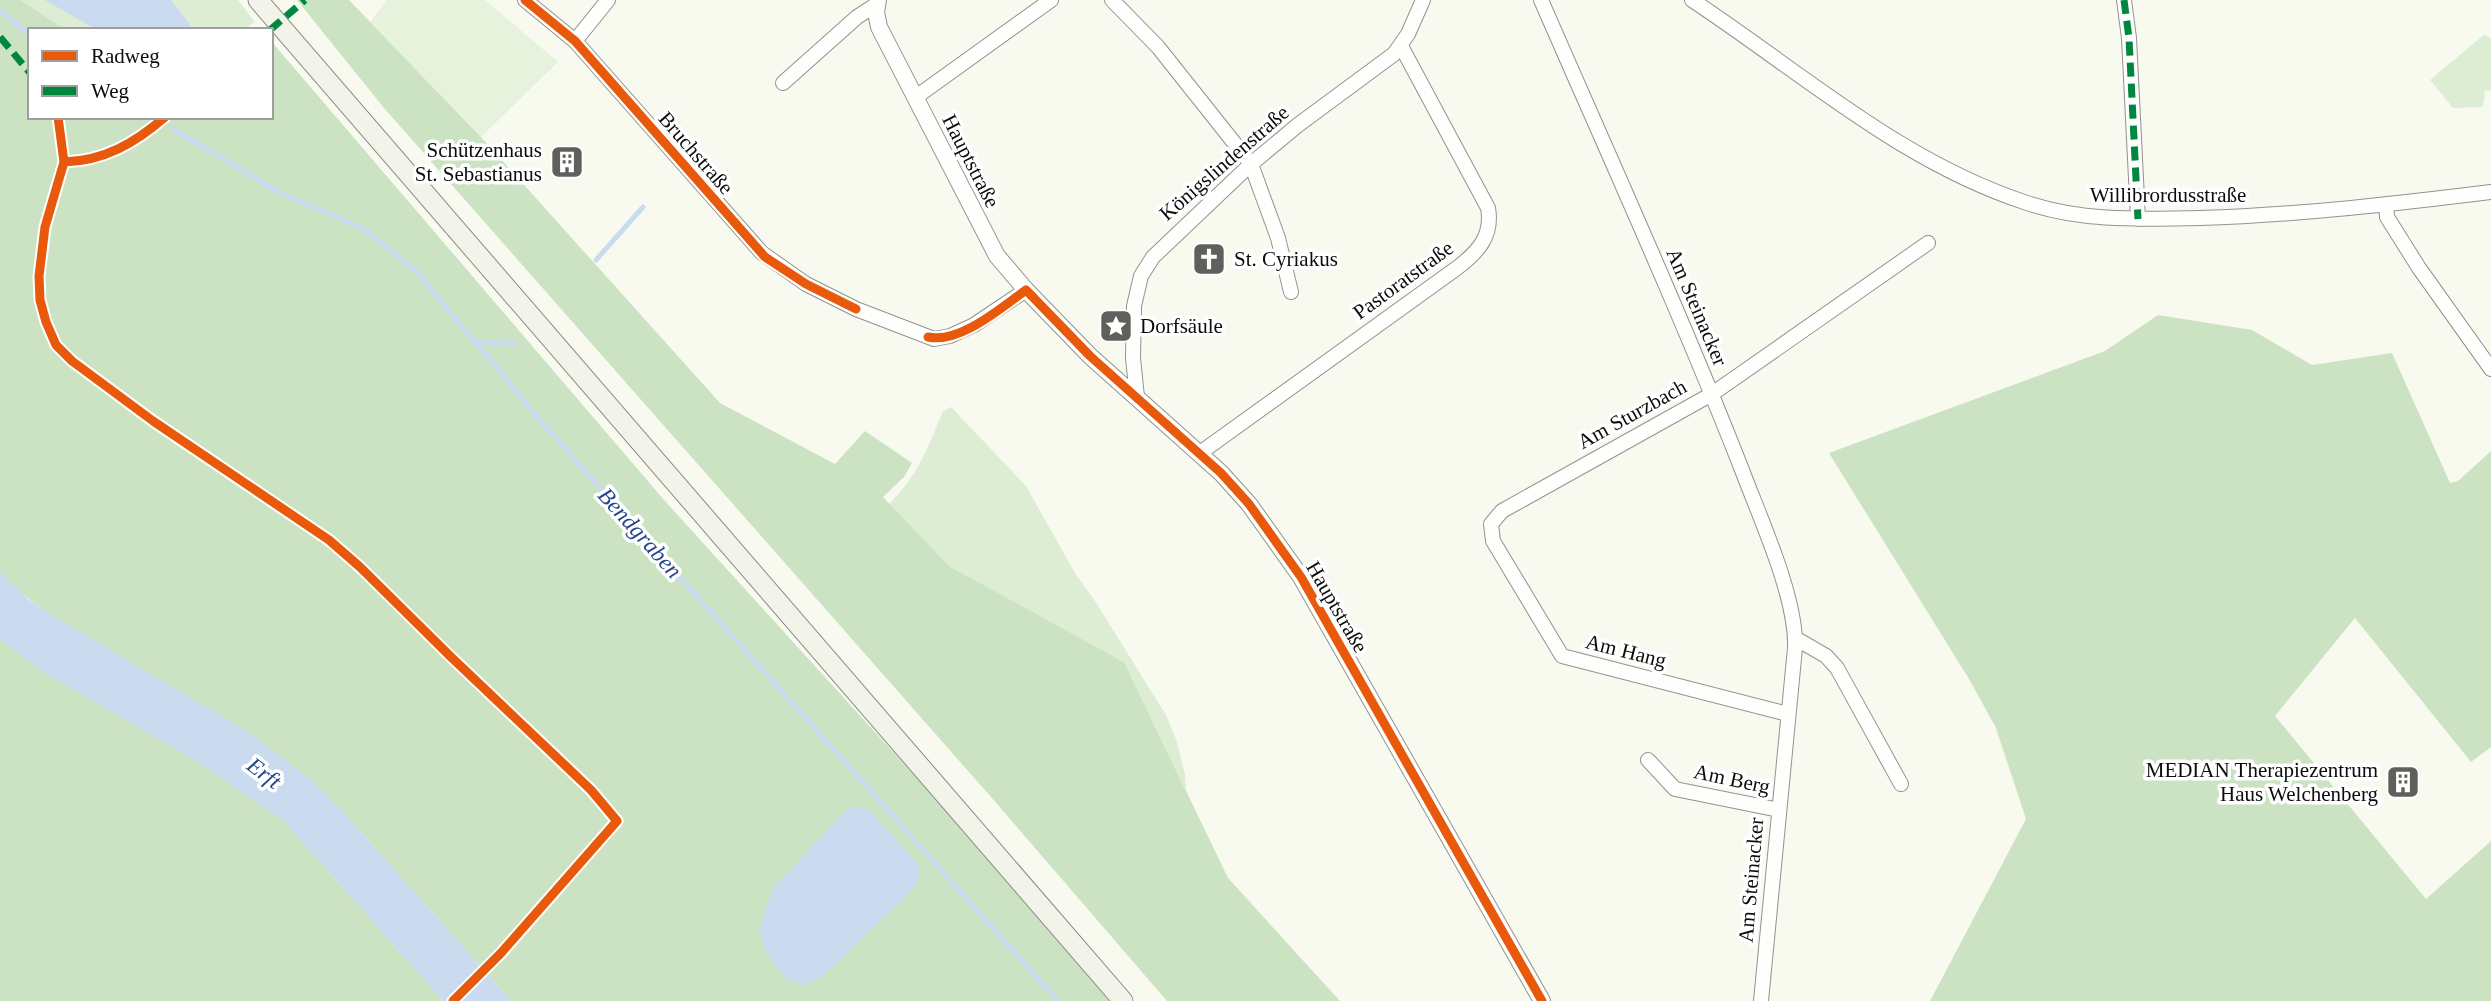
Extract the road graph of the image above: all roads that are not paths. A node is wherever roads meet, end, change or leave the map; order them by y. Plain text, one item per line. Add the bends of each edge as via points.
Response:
1 (258, 0) edge
2 (526, 0) edge
3 (608, 0) edge
4 (1051, 0) edge
5 (1112, 0) edge
6 (1423, 0) edge
7 (1541, 0) edge
8 (1692, 0) edge
9 (2124, 0) edge
10 (877, 2) edge
11 (575, 41) junction
12 (1401, 46) junction
13 (783, 83) dead end
14 (916, 97) junction
15 (1251, 164) junction
16 (2491, 192) edge
17 (2386, 205) junction
18 (2138, 219) junction
19 (1928, 243) dead end
20 (1026, 290) junction
21 (1291, 292) dead end
22 (2491, 369) edge
23 (1712, 394) junction
24 (1137, 397) junction
25 (1200, 453) junction
26 (1492, 522) joint
27 (1796, 638) junction
28 (1788, 714) junction
29 (1648, 760) dead end
30 (1901, 784) dead end
31 (1779, 810) junction
32 (1123, 1001) edge
33 (1542, 1001) edge
34 (1761, 1001) edge

1 - 32 main road
2 - 11 street, Bruchstraße
3 - 11 street
4 - 14 street
5 - 15 street via 1154,42
6 - 12 street, Königslindenstraße
7 - 23 street, Am Steinacker
8 - 18 street, Willibrordusstraße via 1886,135 1957,174 2050,209 2088,217
9 - 18 street
10 - 13 street
10 - 14 street, Hauptstraße via 879,27
11 - 20 street, Bruchstraße via 765,257 822,293 928,337 943,338 966,330
12 - 15 street, Königslindenstraße
12 - 25 street, Pastoratstraße via 1486,202 1486,238 1457,268
14 - 20 street, Hauptstraße via 990,245
15 - 21 street via 1278,238
15 - 24 street, Königslindenstraße via 1162,246 1141,276 1133,317
16 - 17 street, Willibrordusstraße
17 - 18 street, Willibrordusstraße via 2263,216
17 - 22 street via 2387,217 2419,268
19 - 23 street, Am Sturzbach
20 - 24 street, Hauptstraße
23 - 26 street, Am Sturzbach via 1502,511
23 - 27 street, Am Steinacker via 1771,545
24 - 25 street, Hauptstraße
25 - 33 street, Hauptstraße via 1249,504 1301,577
26 - 28 street, Am Hang via 1493,541 1562,656
27 - 28 street, Am Steinacker
27 - 30 street via 1837,668
28 - 31 street, Am Steinacker
29 - 31 street, Am Berg via 1675,789
31 - 34 street, Am Steinacker

